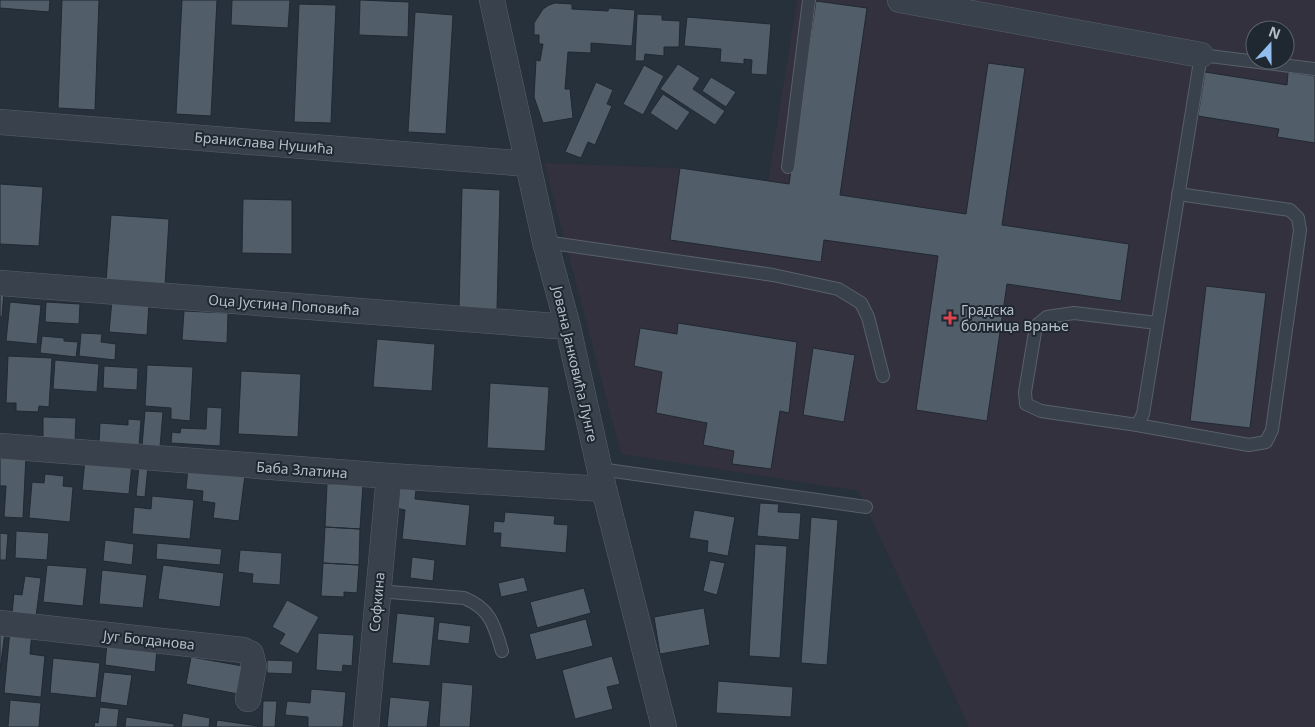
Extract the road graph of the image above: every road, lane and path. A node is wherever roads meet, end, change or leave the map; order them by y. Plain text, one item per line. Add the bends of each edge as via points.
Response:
1 (492, 0) edge
2 (809, 0) edge
3 (900, 0) edge
4 (1201, 55) junction
5 (1315, 69) edge
6 (0, 122) edge
7 (528, 164) junction
8 (788, 168) dead end
9 (1178, 194) junction
10 (546, 242) junction
11 (0, 283) edge
12 (1158, 323) junction
13 (568, 327) junction
14 (883, 376) dead end
15 (1137, 425) junction
16 (0, 446) edge
17 (389, 476) junction
18 (602, 479) junction
19 (866, 507) dead end
20 (378, 590) junction
21 (0, 623) edge
22 (502, 650) dead end
23 (248, 699) dead end
24 (366, 727) edge
25 (664, 727) edge

1 - 7 street, Јована Јанковића Лунге
2 - 8 lane
3 - 4 street
4 - 5 lane
4 - 9 lane
6 - 7 street, Бранислава Нушића
7 - 10 street, Јована Јанковића Лунге
9 - 12 lane
9 - 15 lane via 1290,210 1298,218 1300,230 1272,430 1266,442 1249,445
10 - 13 street, Јована Јанковића Лунге
10 - 14 lane via 773,276 838,289 860,303 868,317
11 - 13 street, Оца Јустина Поповића
12 - 15 lane via 1143,414
12 - 15 lane via 1074,313 1047,317 1036,326 1025,392 1026,404 1041,411
13 - 18 street, Јована Јанковића Лунге
16 - 17 street, Баба Златина
17 - 18 street, Баба Златина
17 - 20 street, Софкина
18 - 19 lane
18 - 25 street, Јована Јанковића Лунге
20 - 22 lane via 464,598 476,603 493,622
20 - 24 street, Софкина
21 - 23 street, Југ Богданова via 243,650 251,654 254,666

